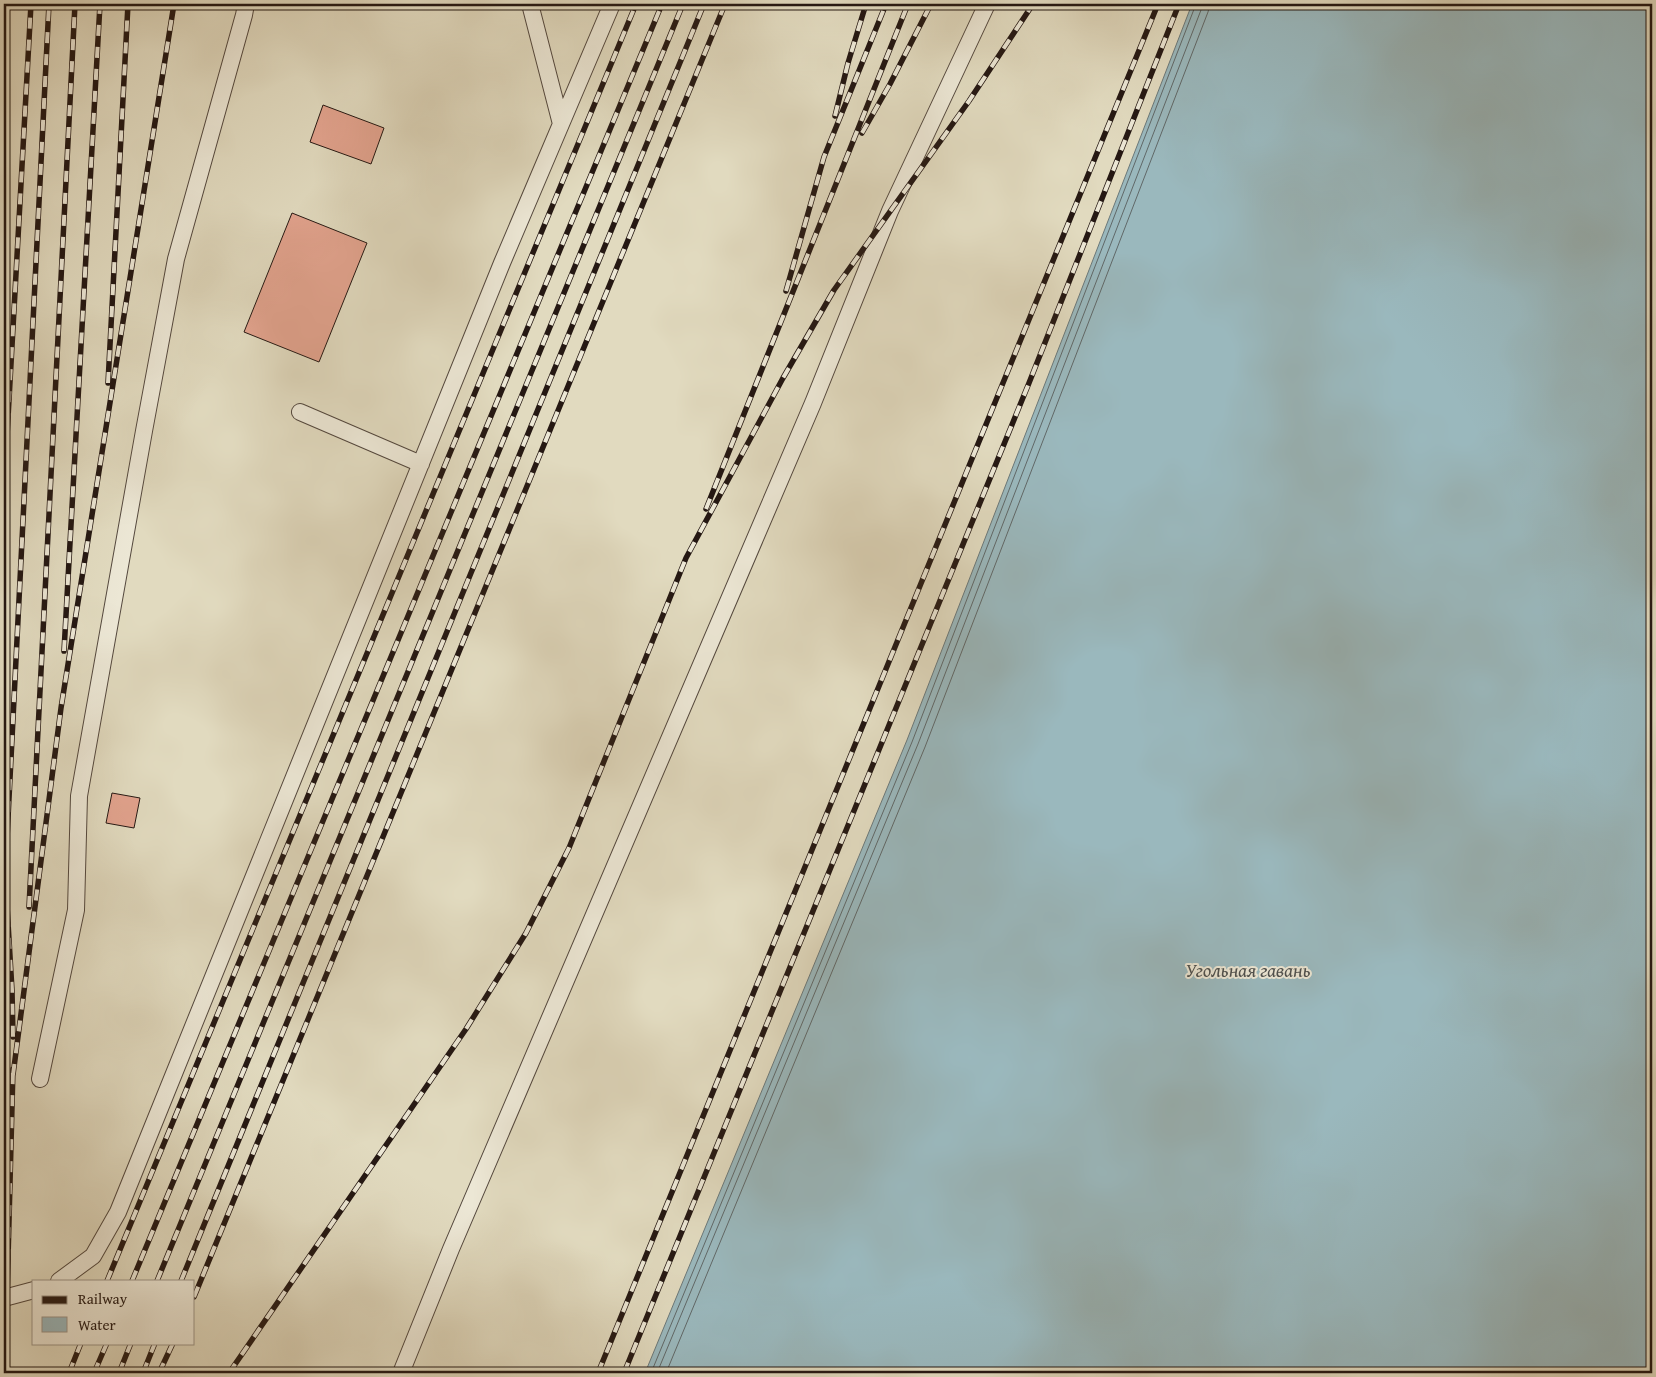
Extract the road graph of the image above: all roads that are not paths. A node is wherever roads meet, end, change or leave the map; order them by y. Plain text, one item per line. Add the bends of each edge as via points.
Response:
1 (246, 4) edge
2 (530, 4) edge
3 (612, 4) edge
4 (987, 4) edge
5 (561, 124) junction
6 (300, 412) dead end
7 (420, 464) junction
8 (40, 1079) dead end
9 (60, 1280) edge
10 (32, 1291) edge
11 (4, 1298) edge
12 (401, 1373) edge

1 - 8 lane via 176,259 79,796 76,910
2 - 5 lane
3 - 5 lane
4 - 12 lane via 890,210 813,403
5 - 7 lane
6 - 7 lane
7 - 9 lane via 118,1212 93,1256
10 - 11 lane

